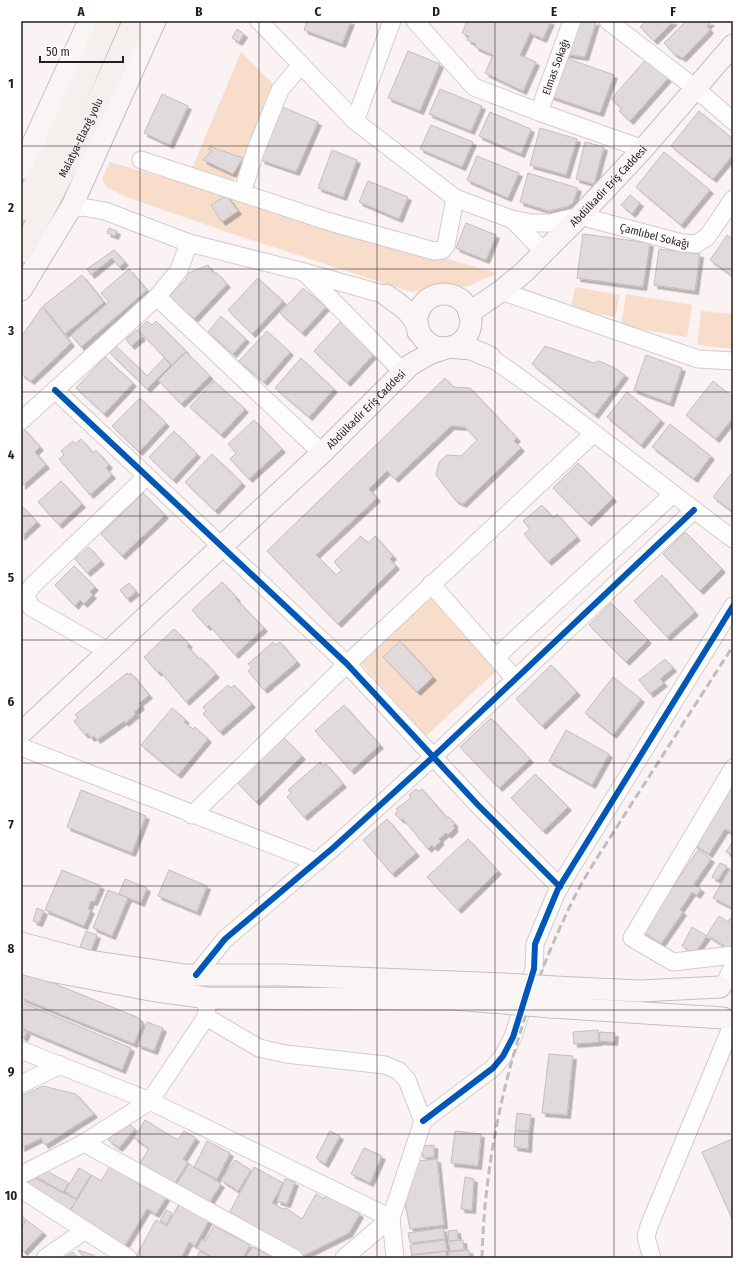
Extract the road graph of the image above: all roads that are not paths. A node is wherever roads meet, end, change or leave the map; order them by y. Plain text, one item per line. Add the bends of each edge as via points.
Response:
1 (89, 21) edge
2 (109, 21) edge
3 (134, 21) edge
4 (155, 21) edge
5 (259, 21) edge
6 (392, 21) edge
7 (416, 21) edge
8 (572, 21) edge
9 (608, 21) edge
10 (733, 45) edge
11 (301, 65) junction
12 (694, 88) junction
13 (539, 112) junction
14 (354, 121) junction
15 (733, 121) edge
16 (54, 148) junction
17 (643, 149) junction
18 (141, 160) dead end
19 (21, 168) edge
20 (21, 193) edge
21 (242, 193) junction
22 (456, 198) junction
23 (733, 199) edge
24 (21, 210) edge
25 (70, 210) junction
26 (580, 216) junction
27 (511, 219) junction
28 (189, 243) junction
29 (543, 251) junction
30 (21, 252) edge
31 (304, 272) junction
32 (21, 290) edge
33 (501, 291) junction
34 (386, 295) junction
35 (445, 295) junction
36 (157, 297) junction
37 (470, 317) junction
38 (417, 323) junction
39 (449, 347) junction
40 (490, 358) junction
41 (733, 361) edge
42 (407, 369) junction
43 (55, 390) junction
44 (21, 421) edge
45 (593, 434) junction
46 (322, 453) junction
47 (147, 476) junction
48 (672, 494) junction
49 (694, 510) junction
50 (733, 539) edge
51 (221, 545) junction
52 (431, 584) junction
53 (733, 606) edge
54 (108, 651) junction
55 (496, 657) junction
56 (346, 664) junction
57 (516, 679) junction
58 (21, 733) edge
59 (21, 747) edge
60 (433, 757) junction
61 (733, 768) edge
62 (192, 815) junction
63 (317, 862) junction
64 (560, 887) junction
65 (21, 943) edge
66 (733, 955) edge
67 (21, 963) edge
68 (196, 975) junction
69 (728, 979) edge
70 (504, 994) junction
71 (207, 1008) junction
72 (730, 1021) edge
73 (21, 1050) edge
74 (61, 1065) junction
75 (21, 1084) edge
76 (150, 1101) junction
77 (423, 1121) junction
78 (84, 1143) junction
79 (21, 1175) edge
80 (21, 1189) edge
81 (392, 1218) junction
82 (84, 1231) junction
83 (45, 1258) edge
84 (128, 1258) edge
85 (294, 1258) edge
86 (344, 1258) edge
87 (395, 1258) edge
88 (652, 1258) edge

1 - 19 main road
2 - 16 highway, Malatya-Elazığ yolu
3 - 30 highway, Malatya-Elazığ yolu via 61,179
4 - 25 main road
5 - 11 street
6 - 14 street
7 - 13 street via 474,86
8 - 13 street, Elmas Sokağı
9 - 12 street
10 - 12 main road, Abdülkadir Eriş Caddesi
11 - 14 street
11 - 21 street via 280,90
12 - 15 street
12 - 17 main road, Abdülkadir Eriş Caddesi
13 - 17 street
14 - 22 street
16 - 20 main road
16 - 24 highway, Malatya-Elazığ yolu
17 - 26 main road, Abdülkadir Eriş Caddesi
18 - 21 street
21 - 22 street via 330,222 434,251 442,250 446,246
22 - 27 street
23 - 26 street, Çamlıbel Sokağı via 707,236 696,244 682,243
25 - 28 street via 82,208 106,211
25 - 32 main road
26 - 27 street via 550,223
26 - 29 main road, Abdülkadir Eriş Caddesi
27 - 29 street
28 - 31 street
28 - 36 street via 179,270
29 - 33 main road, Abdülkadir Eriş Caddesi via 523,273
29 - 35 main road via 469,294
31 - 34 street
31 - 42 street
33 - 37 main road, Abdülkadir Eriş Caddesi
33 - 41 street via 698,359
34 - 35 main road
34 - 38 main road via 408,311
35 - 37 main road via 461,300
35 - 38 main road via 428,299 422,305
36 - 43 street
36 - 46 street
37 - 39 main road via 469,330 464,338
37 - 40 main road via 472,336
38 - 39 main road via 424,339 435,346
38 - 42 main road via 418,338
39 - 40 main road via 471,349
39 - 42 main road via 431,353
40 - 45 street via 541,392
42 - 46 main road, Abdülkadir Eriş Caddesi
43 - 44 street
43 - 47 street
45 - 48 street
45 - 52 street
46 - 51 main road, Abdülkadir Eriş Caddesi
47 - 51 street
47 - 54 street via 32,586 26,596 31,607
48 - 49 street
48 - 55 street
49 - 50 street
49 - 57 street
51 - 54 main road, Abdülkadir Eriş Caddesi
51 - 56 street
52 - 55 street
52 - 56 street
53 - 64 street
54 - 58 main road, Abdülkadir Eriş Caddesi
55 - 57 street
56 - 60 street
56 - 62 street
57 - 60 street
59 - 62 street
60 - 63 street
60 - 64 street
61 - 66 street via 632,938 673,962
62 - 63 street
63 - 68 street via 225,939
64 - 77 street via 535,944 534,969 513,1037 503,1056 494,1068
65 - 68 main road via 88,961
67 - 71 main road via 150,990
68 - 70 main road via 282,975
69 - 70 main road, bridge via 640,991 555,987
69 - 72 main road via 716,993 715,1007
70 - 71 main road via 452,999
70 - 72 main road, bridge via 551,1007
71 - 76 street
71 - 77 street via 259,1048 286,1054 385,1065 399,1071 407,1080
72 - 88 street via 649,1226 646,1237
73 - 74 street
74 - 75 street
74 - 76 street
76 - 78 street
76 - 81 street
77 - 81 street
78 - 79 street
78 - 85 street
80 - 82 street
81 - 86 street
81 - 87 street
82 - 83 street
82 - 84 street

